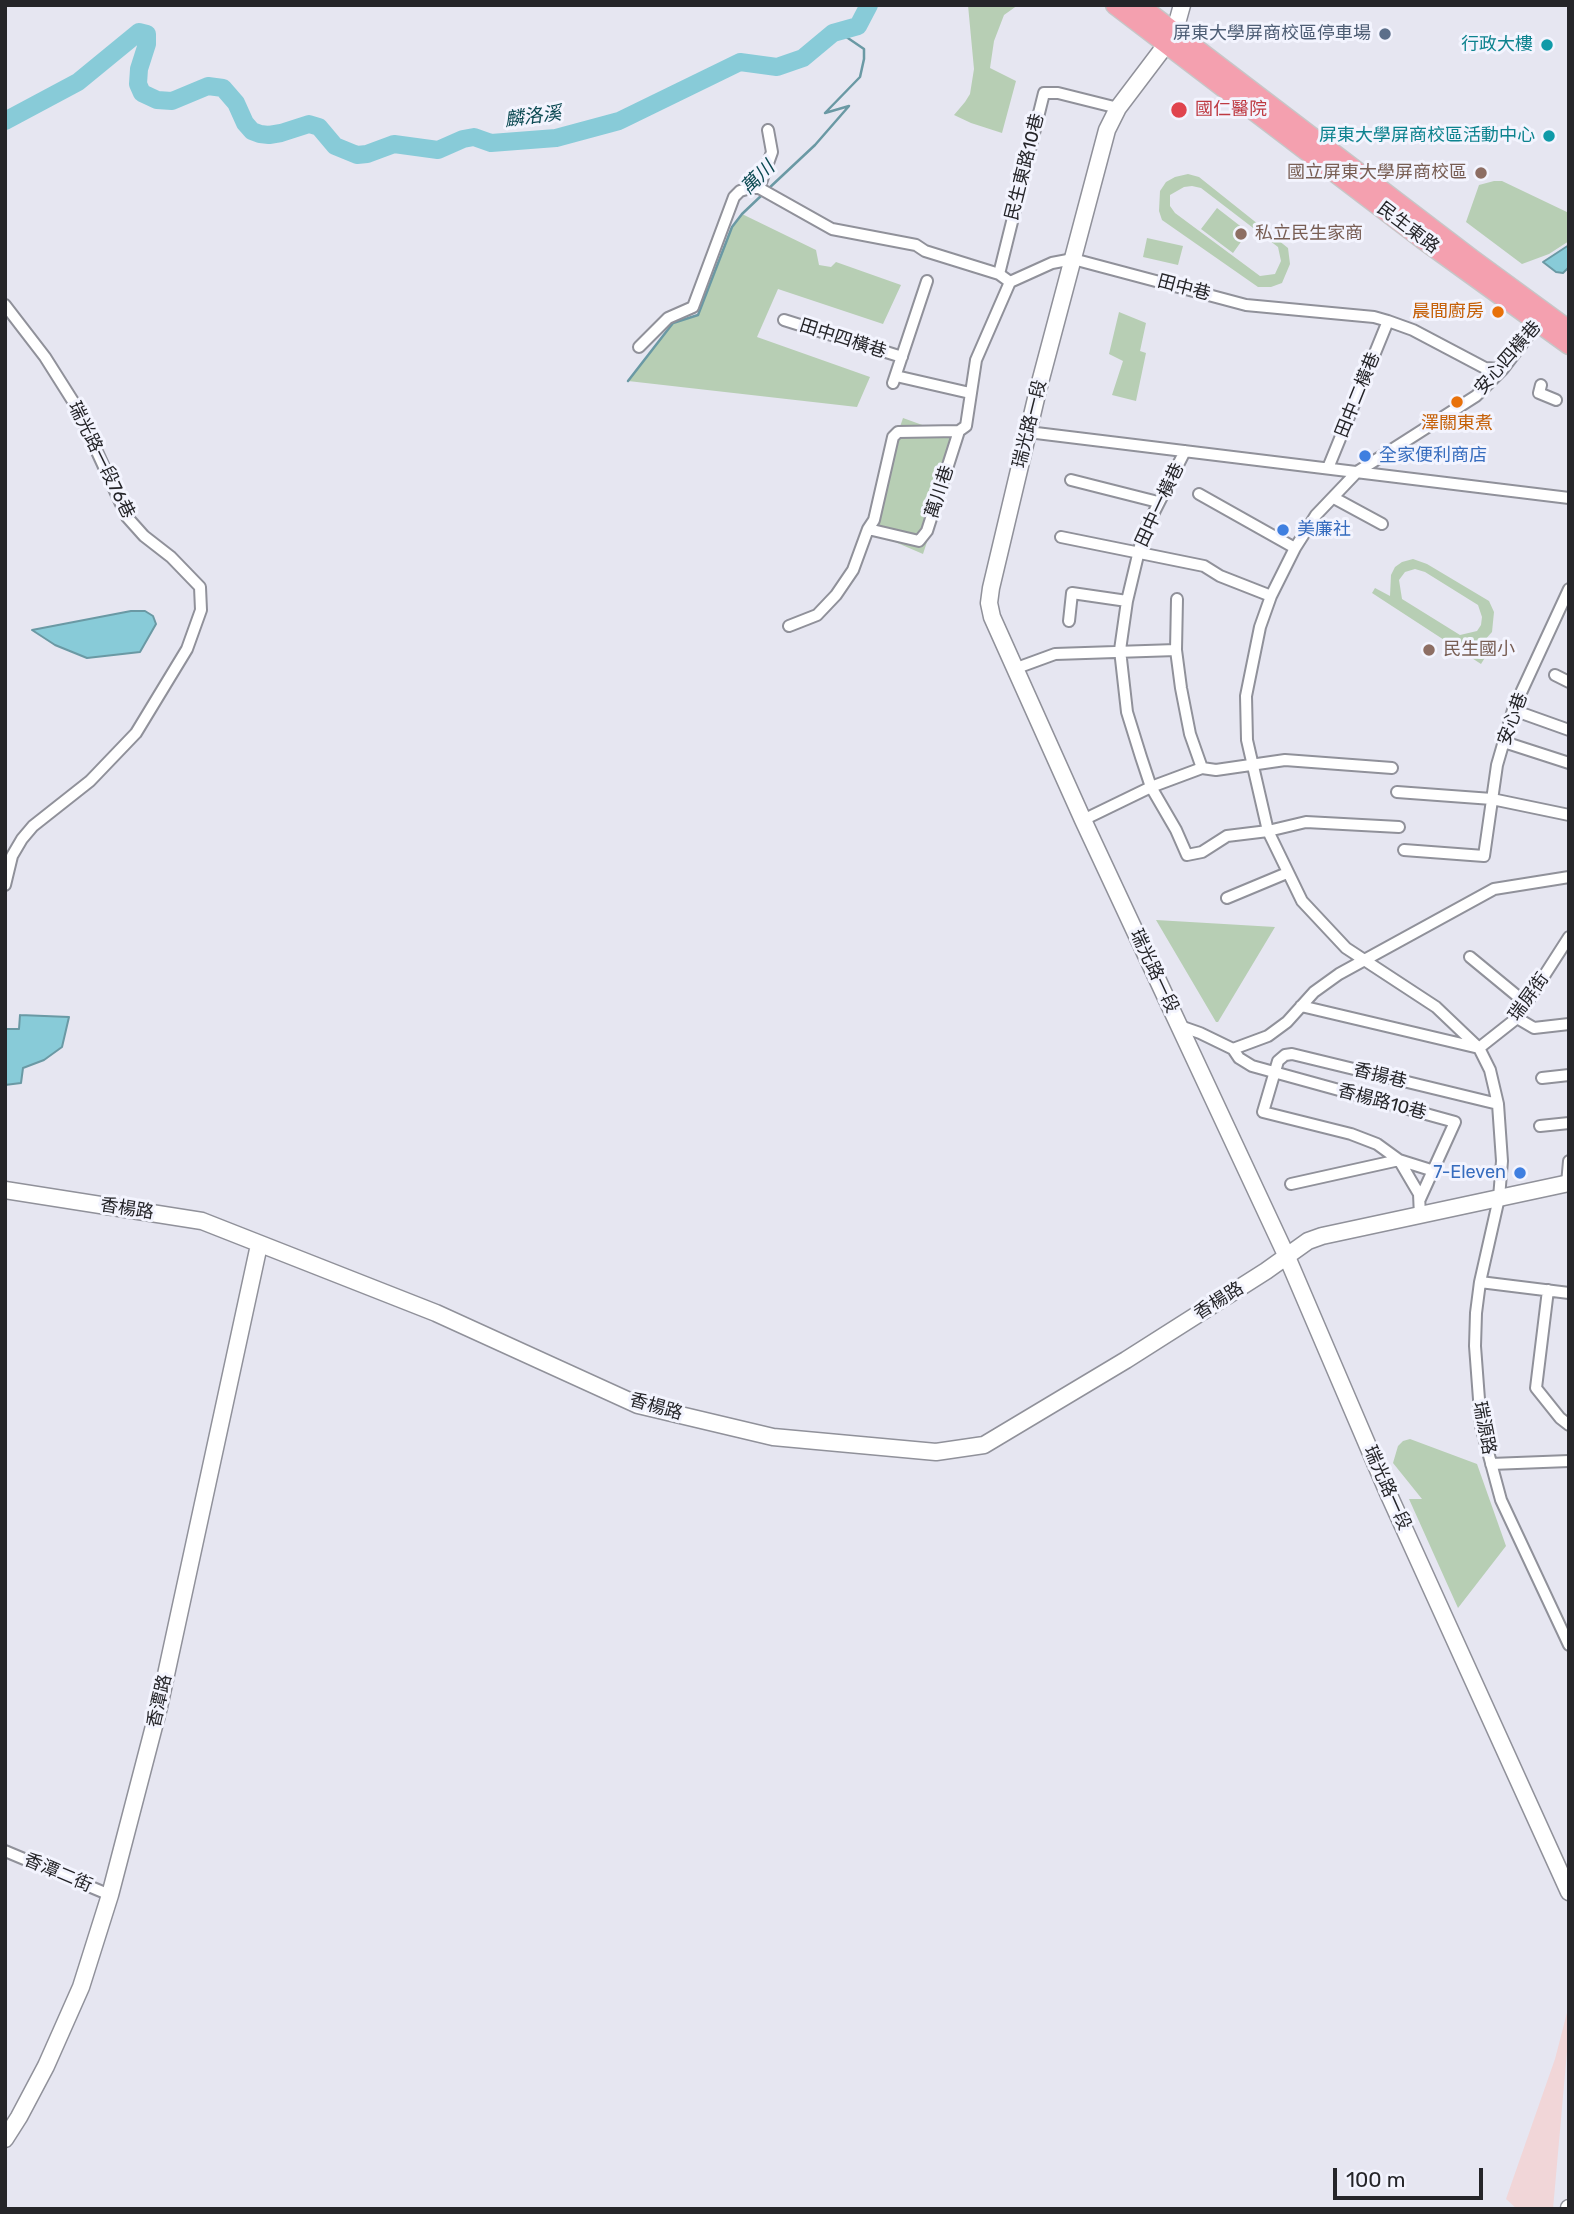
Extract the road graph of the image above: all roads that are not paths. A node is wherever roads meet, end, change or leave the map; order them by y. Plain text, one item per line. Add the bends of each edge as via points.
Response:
1 (1115, 5) edge
2 (1139, 5) edge
3 (1182, 5) edge
4 (1170, 39) junction
5 (1118, 108) junction
6 (768, 130) dead end
7 (759, 188) junction
8 (1073, 259) junction
9 (999, 274) junction
10 (927, 281) dead end
11 (1010, 282) junction
12 (5, 305) edge
13 (1542, 319) junction
14 (784, 320) dead end
15 (1388, 321) junction
16 (1569, 330) edge
17 (1569, 345) edge
18 (639, 347) dead end
19 (902, 357) junction
20 (1503, 369) junction
21 (1541, 385) dead end
22 (970, 393) junction
23 (1556, 400) dead end
24 (963, 428) junction
25 (1028, 432) junction
26 (1185, 451) junction
27 (1328, 468) junction
28 (1357, 472) junction
29 (1071, 481) dead end
30 (1199, 494) dead end
31 (1334, 498) junction
32 (1569, 498) edge
33 (1158, 502) junction
34 (1382, 524) dead end
35 (868, 528) junction
36 (1061, 537) dead end
37 (1295, 548) junction
38 (1138, 552) junction
39 (1569, 589) edge
40 (1271, 596) junction
41 (1177, 599) dead end
42 (1127, 601) junction
43 (1069, 621) dead end
44 (789, 626) dead end
45 (1120, 650) junction
46 (1176, 650) junction
47 (1014, 668) junction
48 (1555, 675) dead end
49 (1569, 682) edge
50 (1513, 710) junction
51 (1569, 730) edge
52 (1504, 742) junction
53 (1569, 763) edge
54 (1251, 765) junction
55 (1202, 768) junction
56 (1392, 768) dead end
57 (1151, 787) junction
58 (1397, 792) dead end
59 (1492, 799) junction
60 (1569, 815) edge
61 (1083, 820) junction
62 (1399, 827) dead end
63 (1268, 831) junction
64 (1404, 850) dead end
65 (1287, 873) junction
66 (1569, 877) edge
67 (5, 885) edge
68 (1227, 898) dead end
69 (1569, 937) edge
70 (1469, 957) dead end
71 (1363, 959) junction
72 (1527, 1003) junction
73 (1301, 1006) junction
74 (1517, 1018) junction
75 (1569, 1024) edge
76 (1180, 1026) junction
77 (1479, 1048) junction
78 (1233, 1049) junction
79 (1274, 1073) junction
80 (1569, 1075) edge
81 (1542, 1078) dead end
82 (1498, 1104) junction
83 (1569, 1123) edge
84 (1540, 1126) dead end
85 (1399, 1160) junction
86 (1569, 1161) edge
87 (1434, 1171) junction
88 (1291, 1184) dead end
89 (1568, 1184) edge
90 (5, 1190) edge
91 (1499, 1198) junction
92 (1420, 1199) junction
93 (1420, 1216) junction
94 (259, 1245) junction
95 (1287, 1257) junction
96 (1480, 1282) junction
97 (1548, 1290) junction
98 (1569, 1293) edge
99 (1569, 1425) edge
100 (1569, 1461) edge
101 (1491, 1464) junction
102 (1568, 1641) edge
103 (5, 1851) edge
104 (1569, 1892) edge
105 (110, 1895) junction
106 (5, 2138) edge

1 - 4 main road, 民生東路
2 - 4 main road, 民生東路
3 - 4 street
4 - 5 street, 瑞光路一段
4 - 13 main road, 民生東路 via 1432,247
5 - 8 street, 瑞光路一段 via 1107,130
5 - 9 street, 民生東路10巷 via 1044,93
6 - 7 street via 772,152
7 - 9 street via 832,229 916,245
7 - 18 street via 740,191 734,197 693,307 668,318
8 - 11 street
8 - 15 street, 田中巷 via 1246,305
8 - 25 street, 瑞光路一段
9 - 11 street
10 - 19 street, 田中四橫巷
11 - 22 street via 976,360
12 - 67 street, 瑞光路一段76巷 via 76,406 127,517 200,587 201,610 187,649 136,733 90,781 33,826 12,856
13 - 16 main road, 民生東路
13 - 17 main road, 民生東路
13 - 20 street, 安心四橫巷
14 - 19 street, 田中四橫巷
15 - 20 street, 田中巷 via 1485,368
15 - 27 street, 田中二橫巷
19 - 22 street, 田中四橫巷 via 895,379
20 - 28 street, 安心四橫巷 via 1476,396
21 - 23 street via 1540,393
22 - 24 street
24 - 35 street via 898,432 893,437 874,520
24 - 35 street, 萬川巷 via 927,531 919,541
25 - 26 street
25 - 47 street, 瑞光路一段 via 989,603
26 - 27 street
26 - 33 street, 田中一橫巷
27 - 28 street
28 - 31 street, 安心四橫巷
28 - 32 street
29 - 33 street
30 - 37 street
31 - 34 street
31 - 37 street, 安心四橫巷 via 1316,515
33 - 38 street, 田中一橫巷
35 - 44 street via 853,570 836,595 817,615
36 - 38 street
37 - 40 street, 安心四橫巷
38 - 40 street via 1204,566
38 - 42 street, 田中一橫巷
39 - 50 street, 安心巷
40 - 54 street, 安心四橫巷 via 1246,696
41 - 46 street
42 - 43 street via 1072,593
42 - 45 street, 田中一橫巷
45 - 46 street
45 - 47 street via 1055,654
45 - 57 street, 田中一橫巷 via 1127,712
46 - 55 street via 1190,734
47 - 61 street, 瑞光路一段
48 - 49 street
50 - 51 street
50 - 52 street, 安心巷
52 - 53 street
52 - 59 street, 安心巷
54 - 55 street
54 - 56 street via 1285,760
54 - 63 street, 安心四橫巷
55 - 57 street
57 - 61 street
57 - 63 street, 田中一橫巷 via 1187,856 1227,836
58 - 59 street
59 - 60 street
59 - 64 street, 安心巷 via 1484,856
61 - 76 street, 瑞光路一段
62 - 63 street via 1306,822
63 - 65 street
65 - 68 street
65 - 71 street via 1302,901 1346,948
66 - 71 street via 1494,889
69 - 72 street, 瑞屏街
70 - 72 street
71 - 73 street
71 - 77 street via 1436,1007
72 - 74 street, 瑞屏街
73 - 77 street
73 - 78 street via 1268,1036
74 - 75 street via 1534,1028
74 - 77 street, 瑞屏街
76 - 78 street, 香楊路10巷
76 - 95 street, 瑞光路一段
77 - 82 street
78 - 79 street, 香楊路10巷 via 1252,1066
79 - 82 street, 香揚巷 via 1278,1061 1292,1054
79 - 85 street via 1263,1112 1377,1144
79 - 87 street, 香楊路10巷 via 1455,1122
80 - 81 street
82 - 91 street
83 - 84 street
85 - 87 street
85 - 88 street
85 - 92 street, 香楊路10巷
86 - 89 street
87 - 92 street, 香楊路10巷
89 - 91 street
90 - 94 street, 香楊路 via 202,1221
91 - 93 street
91 - 96 street, 瑞源路
92 - 93 street, 香楊路10巷
93 - 95 street via 1322,1236
94 - 95 street, 香楊路 via 436,1313 638,1405 773,1437 936,1452 984,1445
94 - 105 street, 香潭路 via 159,1707
95 - 104 street, 瑞光路一段
96 - 97 street
96 - 101 street, 瑞源路 via 1475,1329 1477,1392
97 - 98 street
97 - 99 street via 1536,1388
100 - 101 street
101 - 102 street, 瑞源路 via 1501,1500
103 - 105 street, 香潭二街
105 - 106 street, 香潭路 via 81,1987 46,2066

